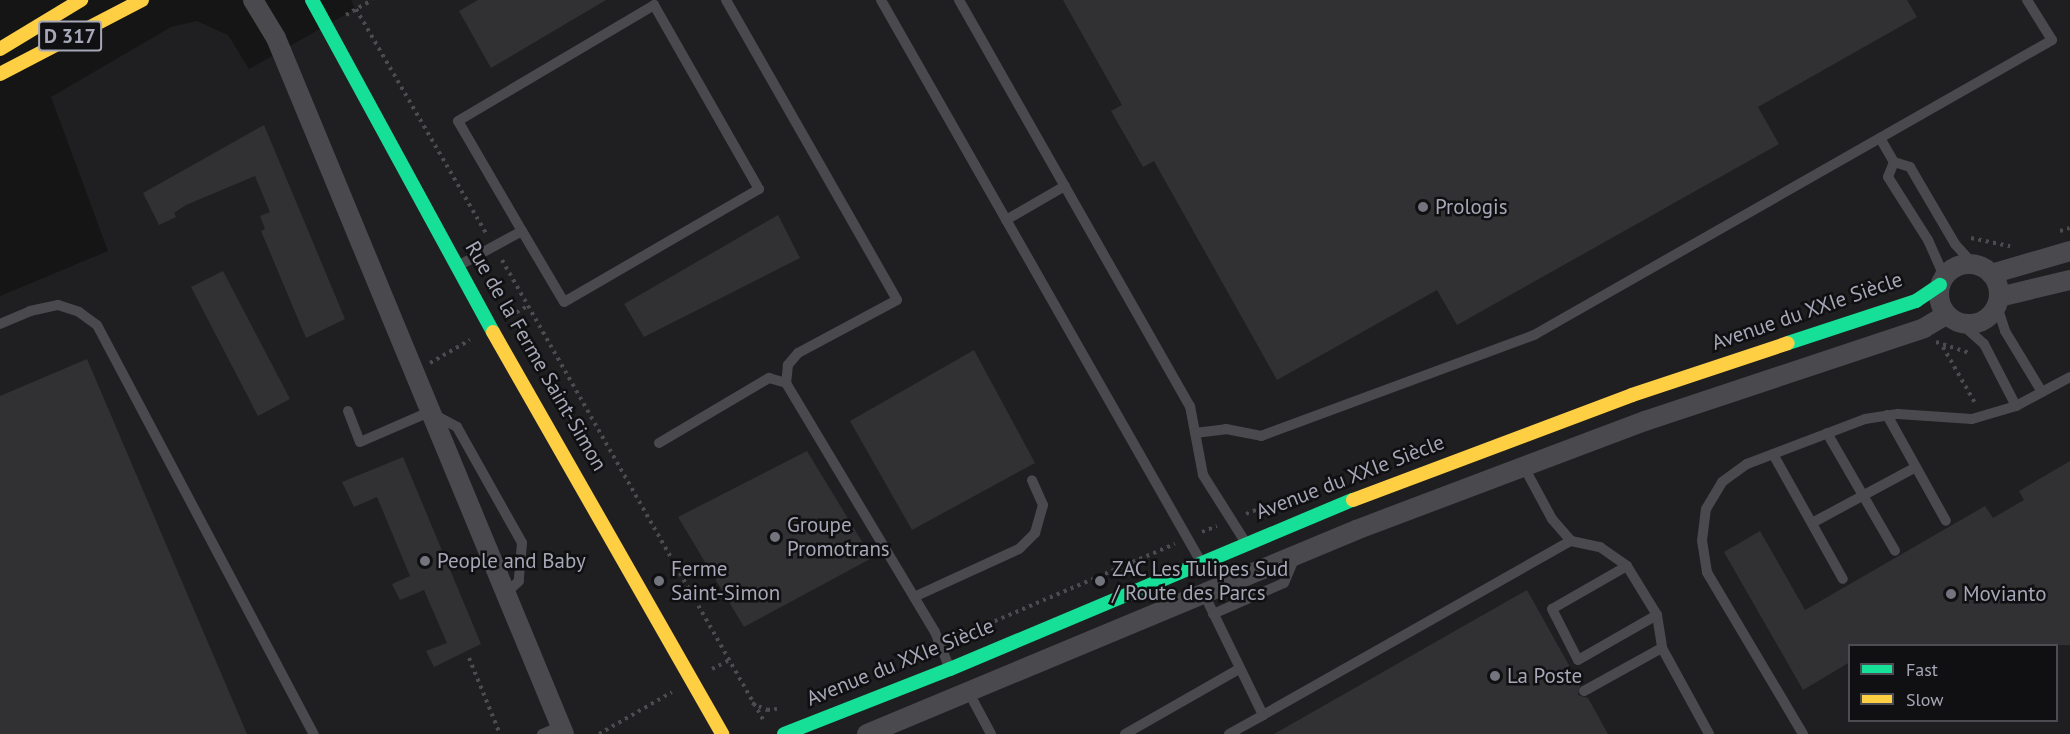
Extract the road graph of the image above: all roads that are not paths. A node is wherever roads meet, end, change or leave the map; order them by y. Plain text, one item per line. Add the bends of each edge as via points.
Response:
1 (81, 0) edge
2 (142, 0) edge
3 (253, 0) edge
4 (312, 0) edge
5 (726, 0) edge
6 (881, 0) edge
7 (959, 0) edge
8 (2027, 0) edge
9 (0, 49) edge
10 (0, 74) edge
11 (1880, 138) junction
12 (1894, 162) junction
13 (1065, 186) junction
14 (1005, 220) junction
15 (522, 231) junction
16 (2070, 251) edge
17 (1973, 264) junction
18 (456, 267) junction
19 (1991, 274) junction
20 (2070, 280) edge
21 (1942, 281) junction
22 (1998, 302) junction
23 (1954, 320) junction
24 (0, 324) edge
25 (2070, 377) edge
26 (786, 382) junction
27 (2042, 392) junction
28 (2016, 406) junction
29 (348, 411) dead end
30 (429, 412) junction
31 (1887, 416) junction
32 (1195, 433) junction
33 (1827, 433) junction
34 (659, 442) dead end
35 (1773, 454) junction
36 (1524, 467) junction
37 (1916, 467) junction
38 (1032, 480) dead end
39 (1864, 496) junction
40 (1946, 521) dead end
41 (1812, 523) junction
42 (1571, 541) junction
43 (1246, 543) junction
44 (1896, 551) dead end
45 (1296, 555) junction
46 (1201, 562) junction
47 (1627, 566) junction
48 (1843, 579) dead end
49 (504, 594) junction
50 (1204, 594) junction
51 (914, 597) junction
52 (1213, 614) junction
53 (1658, 615) junction
54 (1662, 648) junction
55 (950, 669) junction
56 (1239, 669) junction
57 (968, 691) junction
58 (1584, 691) dead end
59 (1263, 715) junction
60 (562, 730) edge
61 (314, 734) edge
62 (542, 734) edge
63 (722, 734) edge
64 (784, 734) edge
65 (867, 734) edge
66 (990, 734) edge
67 (1125, 734) edge
68 (1229, 734) edge
69 (1709, 734) edge
70 (1803, 734) edge

1 - 9 street, D 317
2 - 10 street, D 317
3 - 30 street via 276,39
4 - 18 street, Rue de la Ferme Saint-Simon
5 - 26 lane via 897,300 798,353 788,365
6 - 14 lane
7 - 13 lane
8 - 11 lane via 2052,40
11 - 12 lane
11 - 32 lane via 1534,335 1261,436 1226,429
12 - 17 lane via 1910,167 1956,244
12 - 21 lane via 1888,177 1928,240
13 - 14 lane
13 - 32 lane via 1190,406
14 - 46 lane
15 - 15 lane via 458,121 654,5 759,189 564,302
15 - 18 lane
16 - 19 street
17 - 19 street
17 - 21 street via 1957,266
18 - 63 street, Rue de la Ferme Saint-Simon
19 - 22 street
20 - 22 street
21 - 23 street via 1939,301
21 - 43 street, Avenue du XXIe Siècle via 1916,301 1632,395
22 - 23 street via 1986,319
22 - 27 lane via 2005,331
23 - 28 lane via 1984,344
23 - 36 street via 1645,421
24 - 61 lane via 30,311 58,305 79,312 97,325
25 - 27 lane
26 - 34 lane via 769,378
26 - 51 lane
27 - 28 lane
28 - 31 lane via 1972,419
29 - 30 lane via 360,442
30 - 49 street
30 - 49 lane via 457,427 522,543 519,581
31 - 33 lane via 1865,419
31 - 37 lane
32 - 43 lane via 1203,475
33 - 35 lane
33 - 39 lane
35 - 41 lane
35 - 70 lane via 1747,464 1722,483 1706,509 1702,541 1707,572
36 - 42 lane via 1552,519
36 - 45 street
37 - 39 lane
37 - 40 lane
38 - 51 lane via 1043,505 1035,533 1019,549
39 - 41 lane
39 - 44 lane
41 - 48 lane
42 - 47 lane via 1600,547
42 - 59 lane
43 - 46 street, Avenue du XXIe Siècle
45 - 50 street
45 - 52 lane via 1284,583
46 - 55 street, Avenue du XXIe Siècle
47 - 53 lane
47 - 53 lane via 1552,609 1578,660
49 - 60 street
50 - 52 lane
50 - 57 street
51 - 55 lane via 935,632
52 - 56 lane
53 - 54 lane
54 - 58 lane
54 - 69 lane
55 - 64 street, Avenue du XXIe Siècle
56 - 59 lane
56 - 67 lane
57 - 65 street
57 - 66 lane
59 - 68 lane
60 - 62 lane

